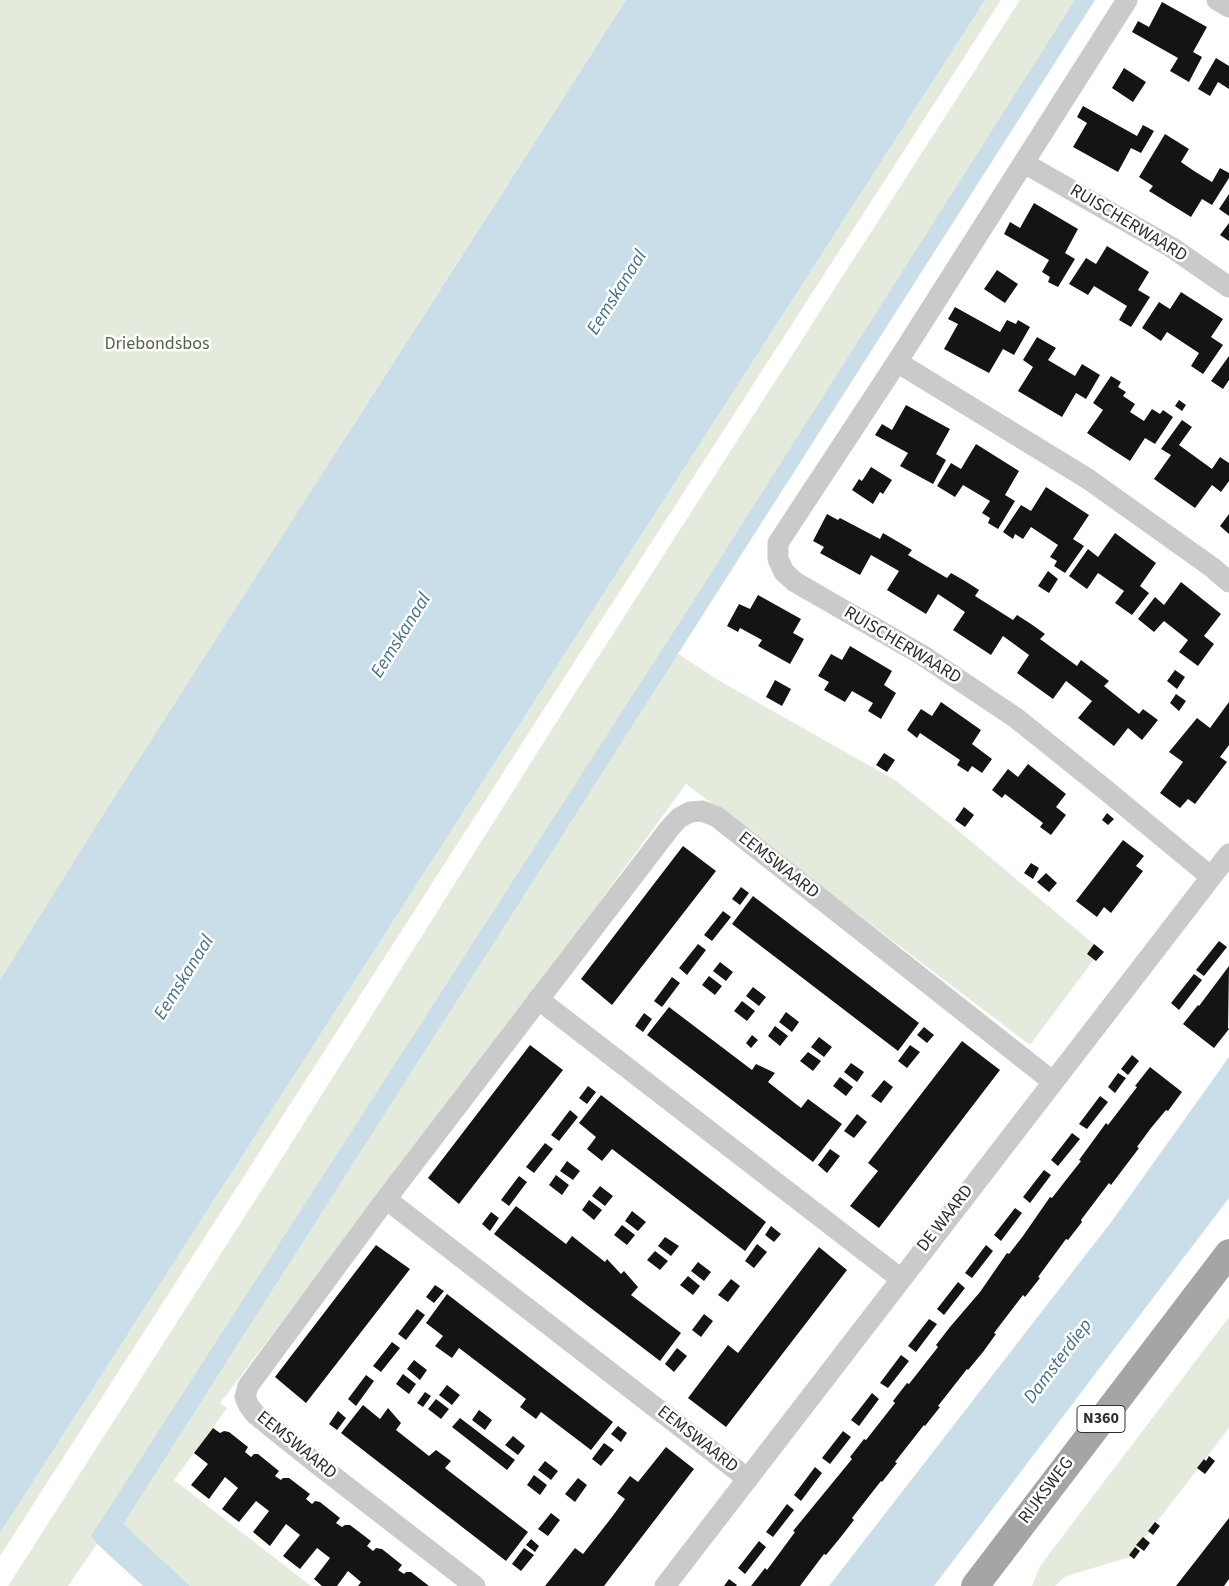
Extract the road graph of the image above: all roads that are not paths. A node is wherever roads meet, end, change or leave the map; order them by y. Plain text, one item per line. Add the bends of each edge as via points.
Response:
1 (1127, 0) edge
2 (1217, 0) edge
3 (1229, 8) edge
4 (1024, 163) junction
5 (1229, 287) edge
6 (897, 362) junction
7 (1229, 582) edge
8 (1229, 854) edge
9 (1211, 877) junction
10 (538, 999) junction
11 (1052, 1081) junction
12 (386, 1199) junction
13 (1229, 1253) edge
14 (900, 1279) junction
15 (748, 1479) junction
16 (475, 1586) edge
17 (665, 1586) edge
18 (975, 1586) edge

1 - 4 street, RUISCHERWAARD
2 - 3 street
4 - 5 street, RUISCHERWAARD via 1171,247
4 - 6 street, RUISCHERWAARD
6 - 7 street via 1088,479
6 - 9 street, RUISCHERWAARD via 778,543 778,559 784,572 795,582 922,655 1016,718
8 - 9 street, DE WAARD
9 - 11 street, DE WAARD
10 - 11 street, EEMSWAARD via 669,828 690,812 702,811 717,817
10 - 12 street, EEMSWAARD
10 - 14 street
11 - 14 street, DE WAARD
12 - 15 street, EEMSWAARD
12 - 16 street, EEMSWAARD via 248,1386 245,1397 255,1414
13 - 18 main road, RIJKSWEG / N360
14 - 15 street, DE WAARD
15 - 17 street, DE WAARD

